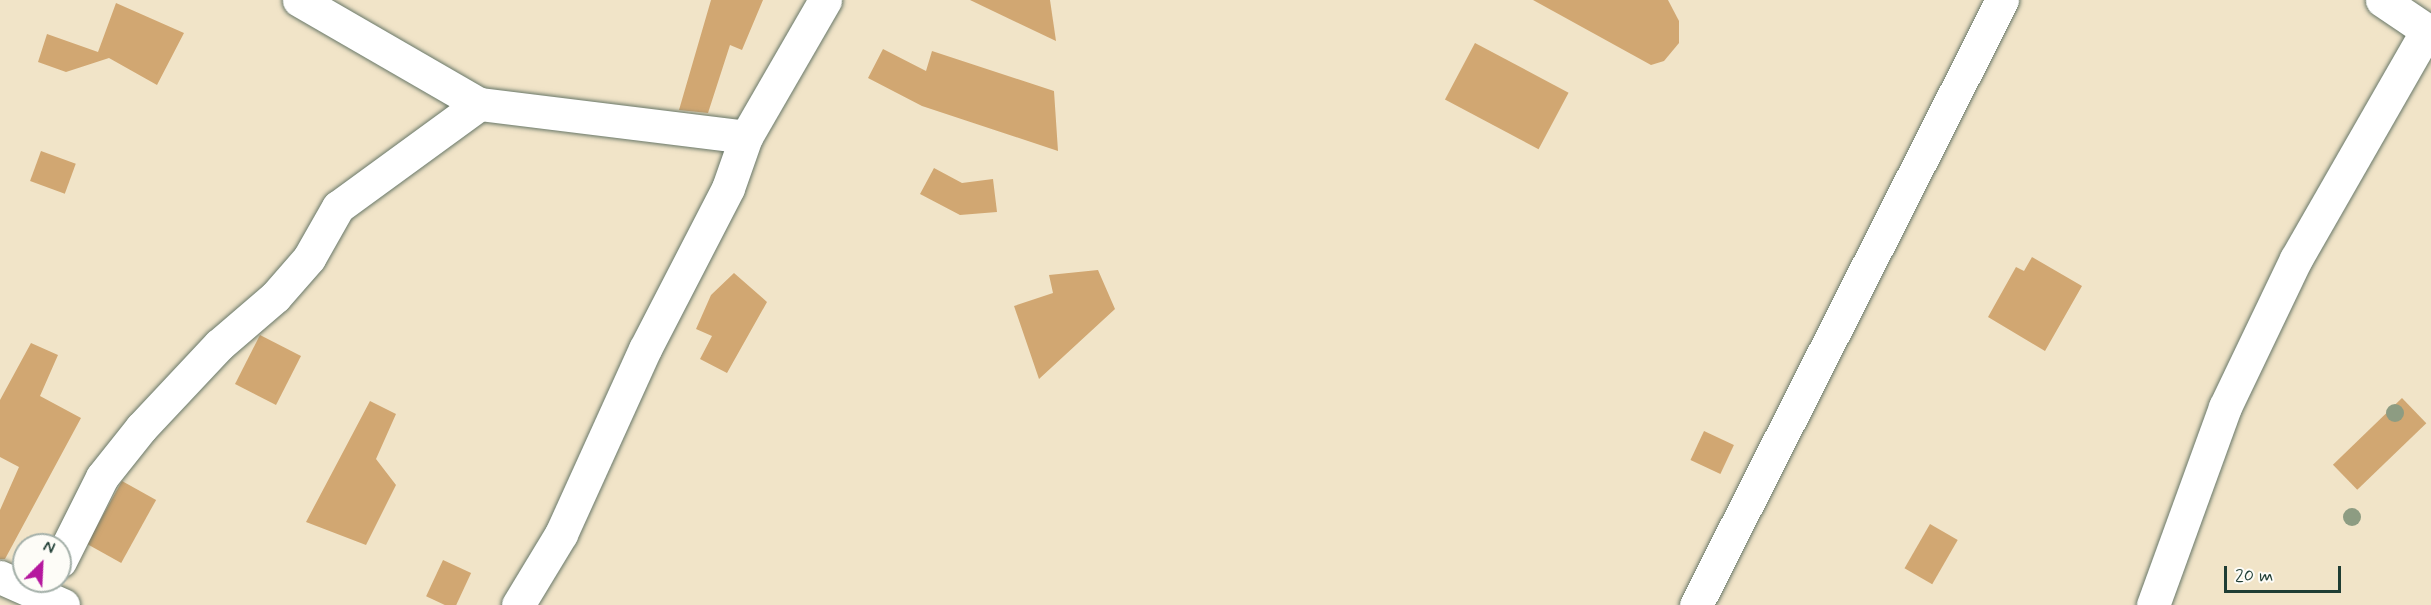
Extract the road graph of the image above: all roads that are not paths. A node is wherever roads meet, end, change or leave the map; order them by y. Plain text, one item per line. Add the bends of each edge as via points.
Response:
1 (299, 0) edge
2 (825, 0) edge
3 (2002, 0) edge
4 (2382, 0) edge
5 (2429, 32) edge
6 (479, 104) junction
7 (746, 137) junction
8 (72, 537) edge
9 (0, 577) edge
10 (48, 597) edge
11 (518, 605) edge
12 (1696, 605) edge
13 (2153, 605) edge

1 - 6 street
2 - 7 street
3 - 12 street
4 - 5 street
5 - 13 street via 2296,259 2225,407
6 - 7 street
6 - 8 street via 338,207 309,258 275,297 219,345 141,428 102,477
7 - 11 street via 728,188 645,349 561,534
9 - 10 street

